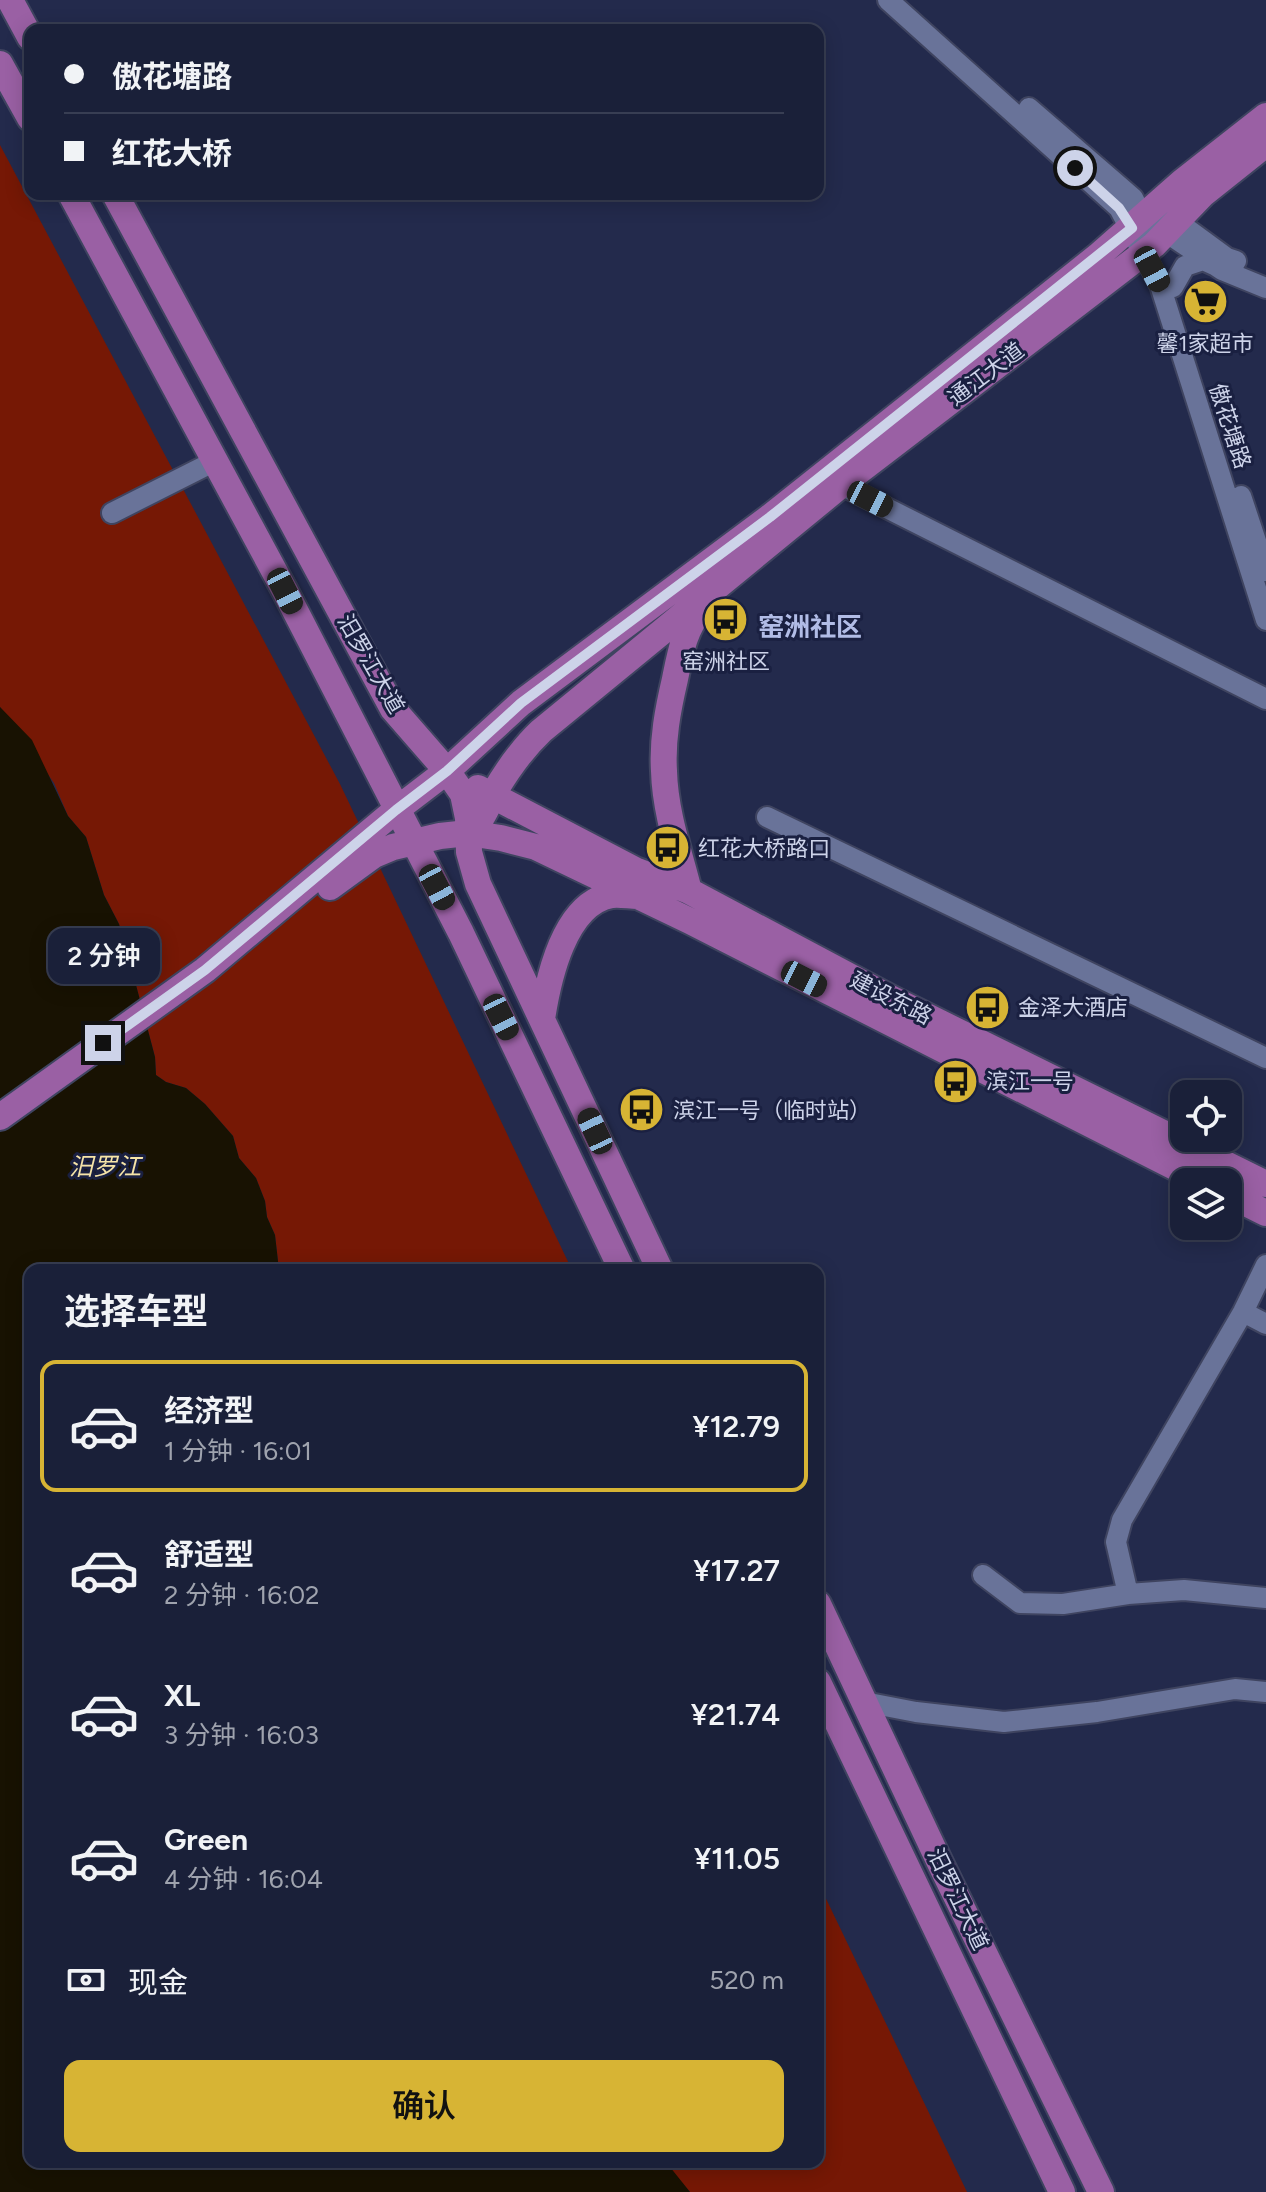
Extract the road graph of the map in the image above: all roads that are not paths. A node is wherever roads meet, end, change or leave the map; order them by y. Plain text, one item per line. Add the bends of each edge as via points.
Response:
1 (10, 0) edge
2 (898, 2) edge
3 (24, 26) edge
4 (0, 64) edge
5 (24, 107) edge
6 (1266, 116) edge
7 (1266, 144) edge
8 (74, 200) edge
9 (118, 200) edge
10 (1147, 223) junction
11 (1222, 270) junction
12 (1266, 273) edge
13 (1173, 287) junction
14 (1266, 288) edge
15 (215, 461) junction
16 (836, 477) junction
17 (112, 513) dead end
18 (1266, 571) edge
19 (715, 588) junction
20 (1266, 620) edge
21 (1266, 699) edge
22 (447, 771) junction
23 (493, 795) junction
24 (396, 810) junction
25 (767, 817) dead end
26 (468, 833) junction
27 (413, 841) junction
28 (689, 891) junction
29 (638, 896) junction
30 (207, 973) junction
31 (542, 1019) junction
32 (1266, 1058) edge
33 (0, 1117) edge
34 (0, 1127) edge
35 (1176, 1168) edge
36 (1266, 1184) edge
37 (1242, 1201) edge
38 (1266, 1213) edge
39 (619, 1264) edge
40 (657, 1264) edge
41 (1266, 1265) edge
42 (1243, 1312) junction
43 (1266, 1324) edge
44 (983, 1575) dead end
45 (1128, 1594) junction
46 (1266, 1598) edge
47 (824, 1617) edge
48 (1266, 1692) edge
49 (824, 1695) edge
50 (864, 1702) junction
51 (1062, 2192) edge
52 (1101, 2192) edge

1 - 3 main road
2 - 10 street, 傲花塘路
4 - 5 main road
6 - 10 main road, 通江大道
7 - 10 main road, 通江大道 via 1203,194
8 - 15 main road, 汨罗江大道
9 - 22 main road, 汨罗江大道 via 393,709
10 - 11 street
10 - 12 street
10 - 13 street
10 - 16 main road, 通江大道
10 - 20 street, 傲花塘路 via 1160,285
11 - 13 street via 1203,260 1185,266
11 - 14 street
13 - 18 street
15 - 17 street
15 - 24 main road, 汨罗江大道
16 - 19 main road, 通江大道
16 - 21 street
16 - 22 main road, 通江大道 via 758,527 521,703
19 - 23 main road, 通江大道 via 539,733 521,750
19 - 28 main road via 687,627 664,745 669,814
22 - 23 main road, 建设东路
22 - 24 main road
22 - 26 main road, 汨罗江大道 via 466,803
23 - 26 main road, 通江大道
23 - 28 main road, 建设东路 via 635,870
24 - 27 main road, 汨罗江大道
24 - 30 main road
25 - 32 street
26 - 27 main road, 建设东路
26 - 29 main road, 建设东路 via 536,847
26 - 31 main road, 汨罗江大道 via 478,884
27 - 30 main road, 建设东路 via 374,855
27 - 39 main road, 汨罗江大道
28 - 36 main road, 建设东路 via 894,1000
29 - 31 main road via 612,895 579,915 548,983
29 - 35 main road, 建设东路
30 - 33 main road
30 - 34 main road
31 - 40 main road, 汨罗江大道
37 - 38 main road
41 - 42 street
42 - 43 street
42 - 45 street via 1122,1520 1116,1542
44 - 45 street via 1020,1603 1063,1604
45 - 46 street via 1184,1590
47 - 50 main road, 汨罗江大道
48 - 50 street via 1235,1689 1004,1722
49 - 51 main road, 汨罗江大道
50 - 52 main road, 汨罗江大道

